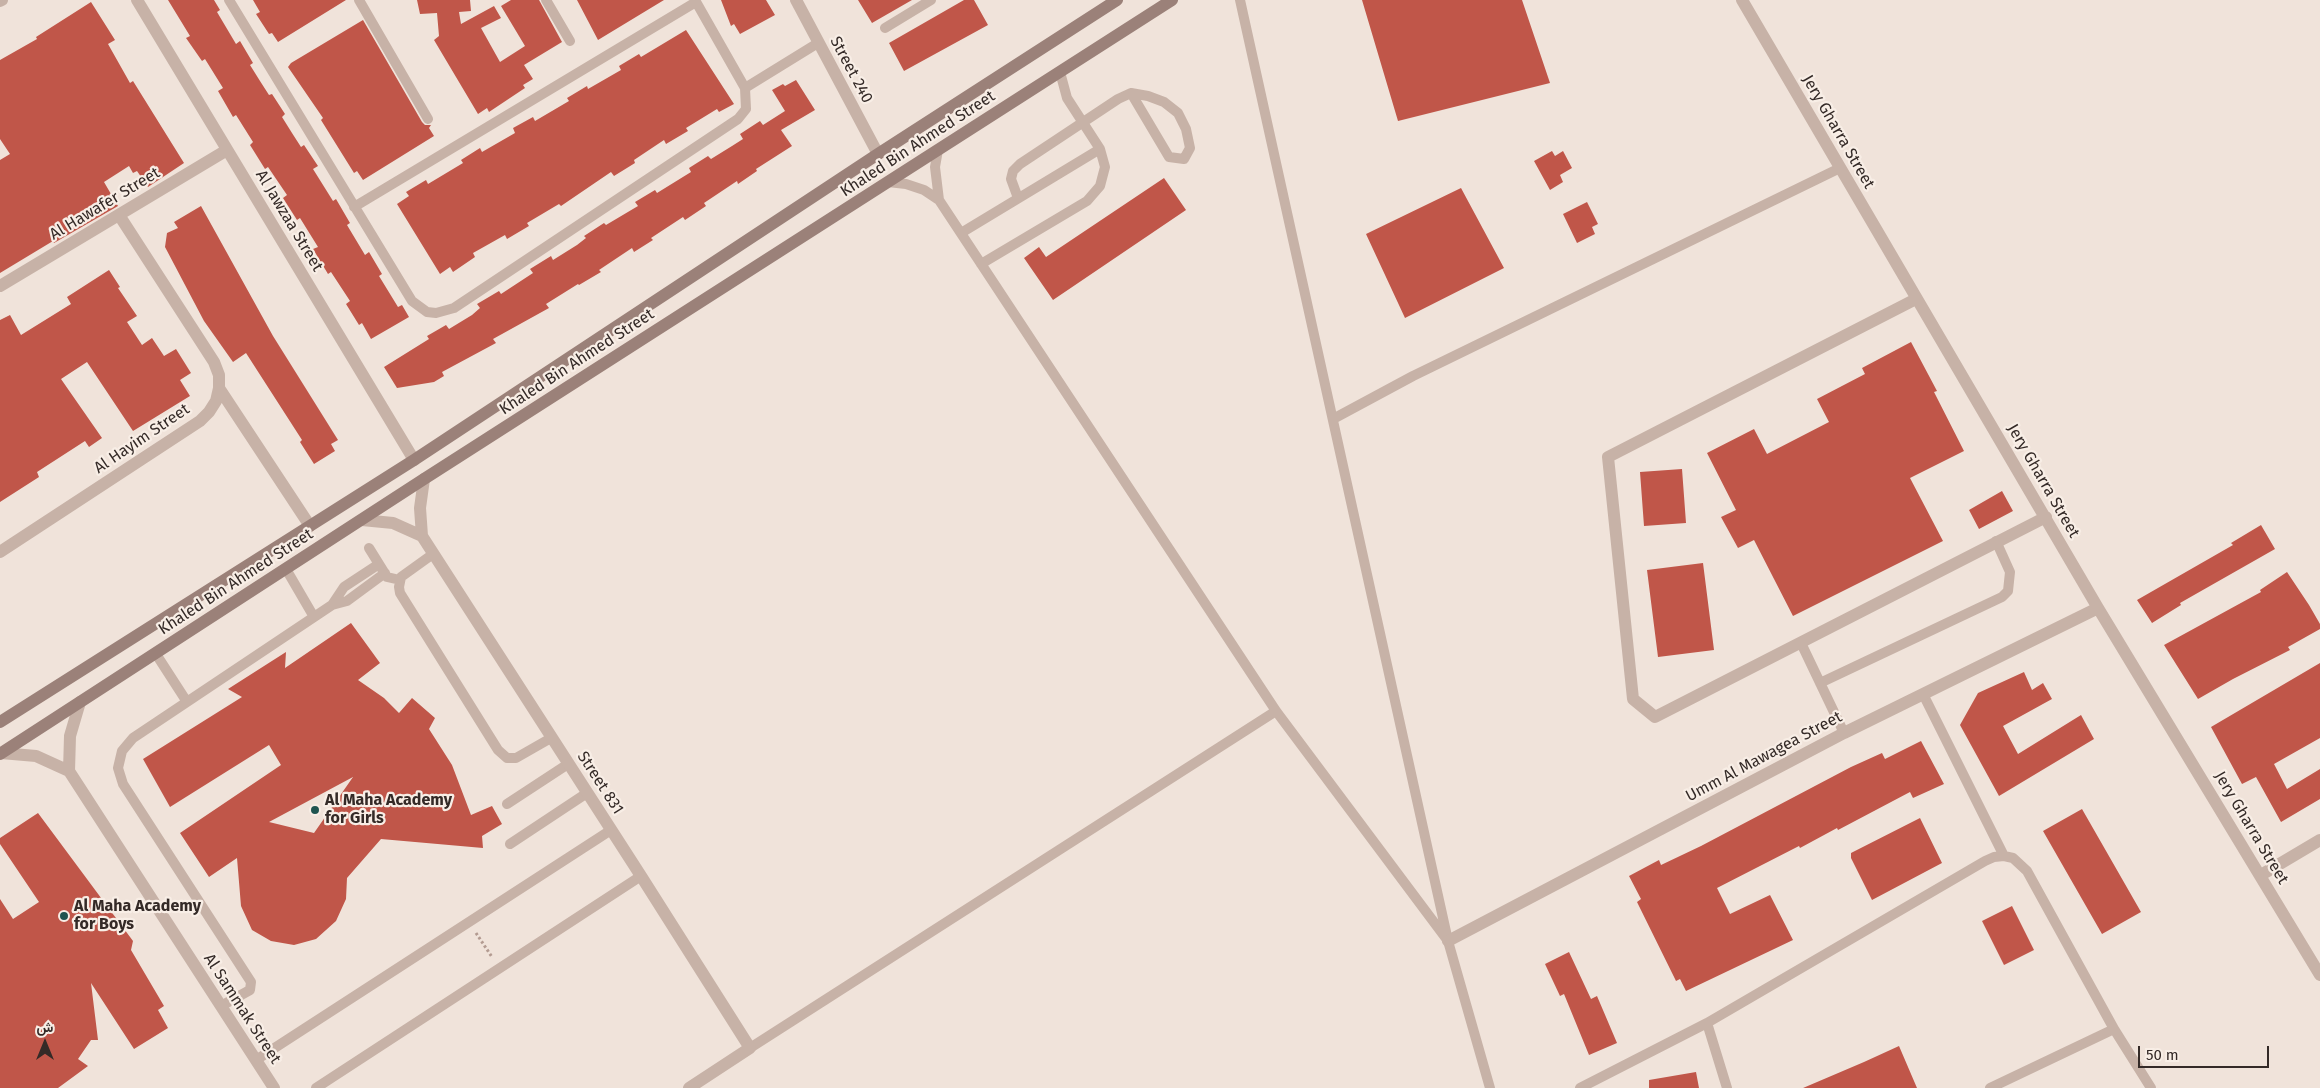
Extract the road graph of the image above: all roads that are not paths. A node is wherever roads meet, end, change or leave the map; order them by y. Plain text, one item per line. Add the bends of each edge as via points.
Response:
1 (137, 0) edge
2 (229, 0) edge
3 (359, 0) edge
4 (546, 0) edge
5 (796, 0) edge
6 (931, 0) edge
7 (1117, 0) edge
8 (1172, 0) edge
9 (1240, 0) edge
10 (1742, 0) edge
11 (696, 1) edge
12 (885, 28) dead end
13 (570, 41) dead end
14 (818, 43) junction
15 (1060, 72) junction
16 (745, 88) junction
17 (1131, 93) junction
18 (428, 119) dead end
19 (1083, 123) junction
20 (1100, 149) junction
21 (227, 150) junction
22 (938, 150) junction
23 (878, 154) junction
24 (1840, 168) junction
25 (888, 182) junction
26 (1018, 198) junction
27 (940, 200) junction
28 (354, 207) junction
29 (119, 215) junction
30 (961, 233) junction
31 (981, 264) junction
32 (0, 286) edge
33 (1916, 299) junction
34 (219, 388) junction
35 (1333, 419) junction
36 (414, 460) junction
37 (424, 479) junction
38 (2046, 517) junction
39 (362, 520) junction
40 (310, 526) junction
41 (422, 536) junction
42 (1996, 542) junction
43 (369, 548) dead end
44 (0, 552) edge
45 (433, 554) junction
46 (379, 564) junction
47 (286, 569) junction
48 (384, 573) junction
49 (400, 580) junction
50 (332, 605) junction
51 (2098, 608) junction
52 (314, 617) junction
53 (1801, 643) junction
54 (156, 654) junction
55 (1820, 683) junction
56 (1923, 694) junction
57 (80, 702) junction
58 (187, 702) junction
59 (1276, 711) junction
60 (0, 722) edge
61 (1844, 733) junction
62 (550, 738) junction
63 (1, 754) edge
64 (568, 764) junction
65 (69, 771) junction
66 (587, 793) junction
67 (507, 804) dead end
68 (611, 830) junction
69 (2320, 840) edge
70 (510, 844) dead end
71 (2004, 856) junction
72 (2261, 875) junction
73 (642, 876) junction
74 (1448, 941) junction
75 (2320, 975) edge
76 (221, 1006) junction
77 (1707, 1023) junction
78 (2114, 1029) junction
79 (750, 1048) junction
80 (256, 1060) junction
81 (274, 1088) edge
82 (316, 1088) edge
83 (689, 1088) edge
84 (1490, 1088) edge
85 (1580, 1088) edge
86 (1727, 1088) edge
87 (1990, 1088) edge
88 (2151, 1088) edge

1 - 21 street, Al Jawzaa Street
2 - 28 lane
3 - 18 lane
4 - 13 lane
5 - 14 street, Street 240
6 - 12 lane
7 - 23 main road, Khaled Bin Ahmed Street
8 - 15 main road, Khaled Bin Ahmed Street
9 - 35 lane
10 - 24 street, Jery Gharra Street
11 - 16 lane
11 - 28 lane
14 - 16 lane
14 - 23 street, Street 240
15 - 19 lane via 1067,98
15 - 22 main road, Khaled Bin Ahmed Street
16 - 28 lane via 746,109 738,119 445,312 427,312 412,301
17 - 17 lane via 1169,157 1184,159 1190,148 1178,113 1164,102
17 - 19 lane
19 - 20 lane
19 - 26 lane via 1020,164 1011,179
20 - 26 lane
20 - 31 lane via 1105,167 1100,186 1087,200
21 - 29 street, Al Hawafer Street
21 - 36 street, Al Jawzaa Street
22 - 25 main road, Khaled Bin Ahmed Street
22 - 27 lane via 935,167
23 - 36 main road, Khaled Bin Ahmed Street
24 - 33 street, Jery Gharra Street
24 - 35 lane via 1414,376
25 - 27 lane via 924,190
25 - 37 main road, Khaled Bin Ahmed Street
26 - 30 lane
27 - 30 lane
29 - 32 street, Al Hawafer Street
29 - 34 street via 214,362
30 - 31 lane
31 - 59 lane
33 - 38 street, Jery Gharra Street
33 - 53 street via 1608,457 1633,699 1655,717
34 - 40 street
34 - 44 street, Al Hayim Street via 216,401 200,421
35 - 74 lane
36 - 40 main road, Khaled Bin Ahmed Street
37 - 39 main road, Khaled Bin Ahmed Street
37 - 41 street, Street 831 via 420,508
38 - 42 street
38 - 51 street, Jery Gharra Street
39 - 41 street via 393,523
39 - 47 main road, Khaled Bin Ahmed Street
40 - 60 main road, Khaled Bin Ahmed Street
41 - 45 street, Street 831
42 - 53 street
42 - 55 lane via 2010,572 2008,591 2002,597
43 - 46 lane
45 - 49 lane via 406,572
45 - 62 street, Street 831
46 - 48 lane
46 - 50 lane via 344,587
47 - 52 lane
47 - 54 main road, Khaled Bin Ahmed Street
48 - 49 lane via 391,579
48 - 50 lane via 347,601
49 - 62 lane via 400,593 502,755 516,758
50 - 52 lane
51 - 56 street, Umm Al Mawagea Street
51 - 72 street, Jery Gharra Street
52 - 58 lane
53 - 55 lane
54 - 57 main road, Khaled Bin Ahmed Street
54 - 58 lane
55 - 61 lane
56 - 61 street, Umm Al Mawagea Street
56 - 71 lane
57 - 63 main road, Khaled Bin Ahmed Street
57 - 65 street via 70,736
58 - 76 lane via 134,738 122,751 118,768 123,784 251,982 250,990
59 - 74 lane
59 - 79 lane
61 - 74 street, Umm Al Mawagea Street
62 - 64 street, Street 831
63 - 65 street via 36,756
64 - 66 street, Street 831
64 - 67 lane
65 - 76 street, Al Sammak Street
66 - 68 street, Street 831
66 - 70 lane
68 - 73 street, Street 831
68 - 80 lane
69 - 72 street
71 - 77 lane via 1986,861
71 - 78 lane via 2013,858 2027,871
72 - 75 street, Jery Gharra Street
73 - 79 street, Street 831
73 - 82 lane
74 - 84 lane
76 - 80 street, Al Sammak Street
77 - 85 lane
77 - 86 lane
78 - 87 lane
78 - 88 lane
79 - 83 street
80 - 81 street, Al Sammak Street

